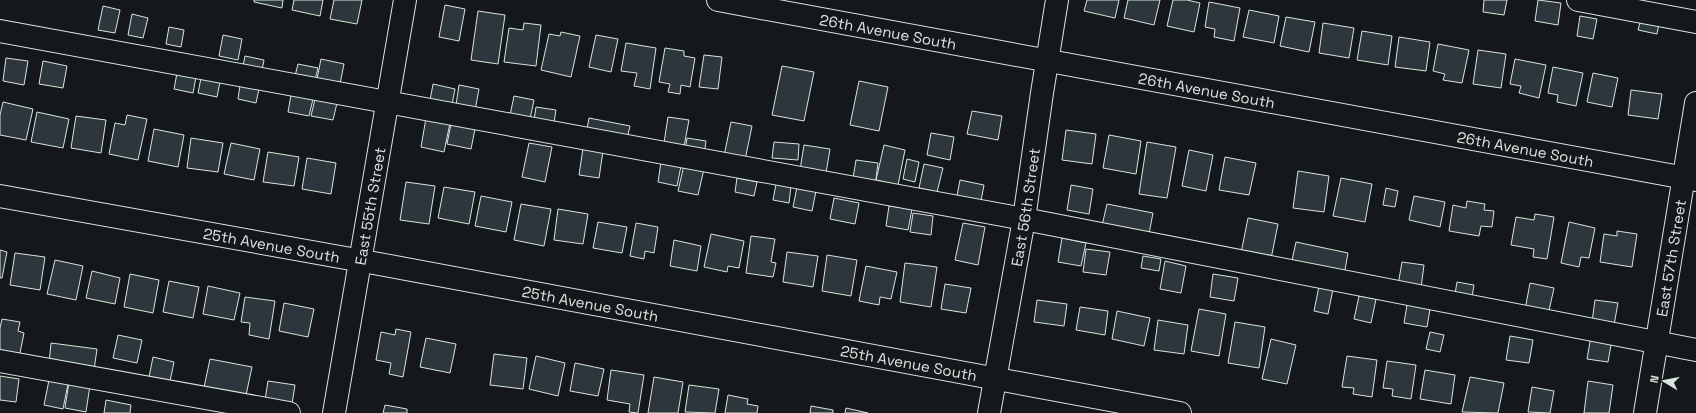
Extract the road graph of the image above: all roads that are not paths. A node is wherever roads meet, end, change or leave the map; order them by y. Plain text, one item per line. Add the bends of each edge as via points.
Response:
1 (405, 0) edge
2 (718, 0) edge
3 (1057, 0) edge
4 (1578, 0) edge
5 (1696, 22) edge
6 (0, 31) edge
7 (1048, 60) junction
8 (388, 103) junction
9 (1696, 103) edge
10 (1690, 179) edge
11 (0, 196) edge
12 (1024, 219) junction
13 (361, 261) junction
14 (1657, 343) junction
15 (1696, 350) edge
16 (0, 361) edge
17 (995, 378) junction
18 (289, 413) edge
19 (334, 413) edge
20 (989, 413) edge
21 (1180, 413) edge
22 (1645, 413) edge

1 - 8 street, East 55th Street
2 - 7 street, 26th Avenue South
3 - 7 street, East 56th Street
4 - 5 street
6 - 8 street
7 - 10 street, 26th Avenue South
7 - 12 street, East 56th Street
8 - 12 street
8 - 13 street, East 55th Street
9 - 10 street, East 57th Street
10 - 14 street, East 57th Street
11 - 13 street, 25th Avenue South
12 - 14 street
12 - 17 street, East 56th Street
13 - 17 street, 25th Avenue South
13 - 19 street, East 55th Street
14 - 15 street
14 - 22 street, East 57th Street
16 - 18 street
17 - 20 street, East 56th Street
17 - 21 street, 25th Avenue South

